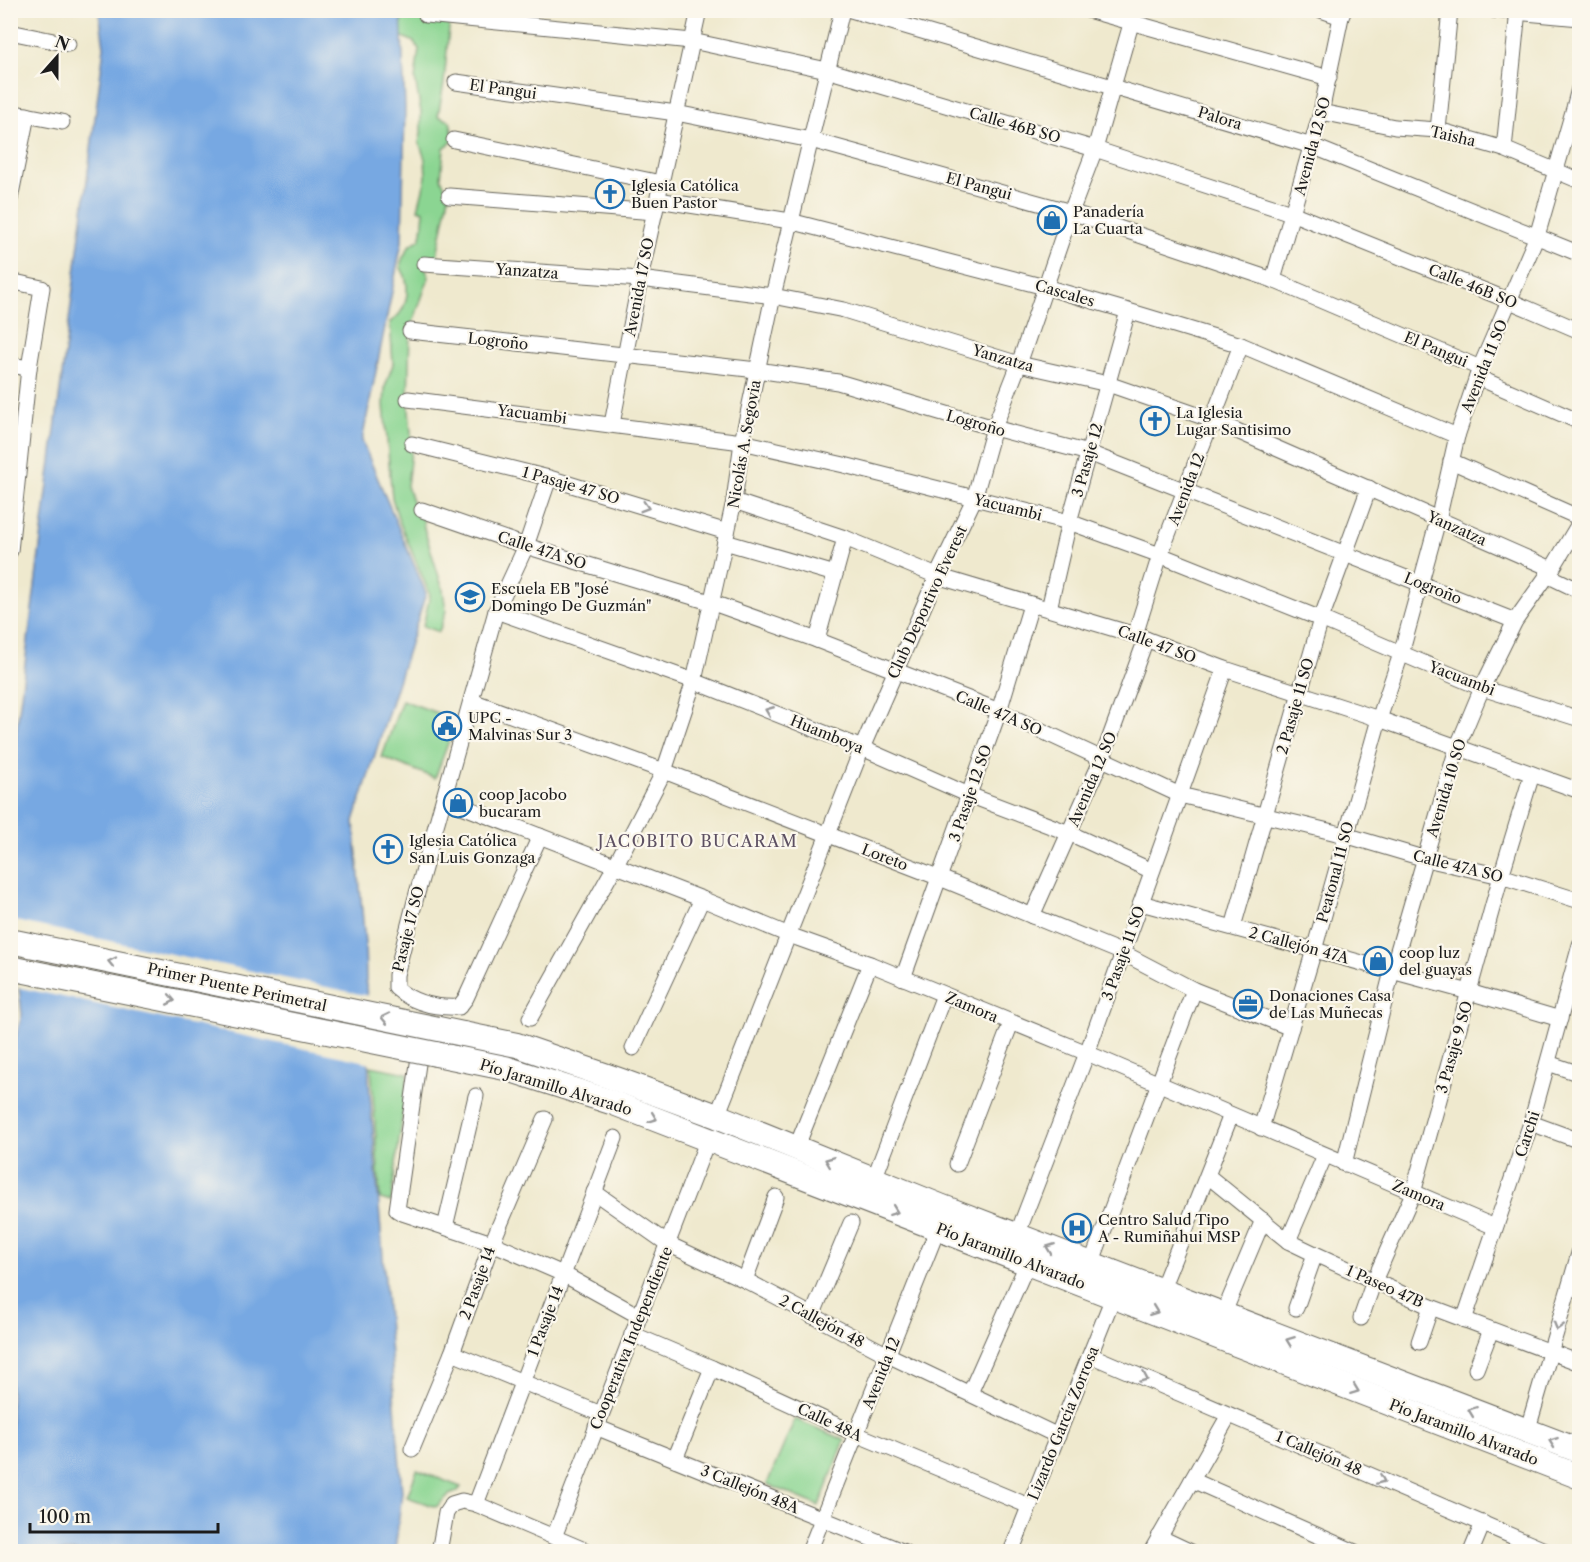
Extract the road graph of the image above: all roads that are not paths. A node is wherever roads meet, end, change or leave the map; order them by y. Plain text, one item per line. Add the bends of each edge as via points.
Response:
1 (699, 10) edge
2 (842, 10) edge
3 (851, 10) edge
4 (1088, 10) edge
5 (1321, 10) edge
6 (1450, 10) edge
7 (1494, 10) edge
8 (1518, 12) edge
9 (1342, 14) edge
10 (426, 15) dead end
11 (1133, 17) edge
12 (1580, 18) edge
13 (10, 32) edge
14 (692, 41) junction
15 (68, 44) dead end
16 (827, 70) junction
17 (1329, 78) junction
18 (456, 82) dead end
19 (1580, 85) edge
20 (1112, 86) junction
21 (1577, 109) edge
22 (10, 112) edge
23 (1321, 112) junction
24 (676, 113) junction
25 (27, 116) junction
26 (62, 122) dead end
27 (1438, 130) junction
28 (454, 140) dead end
29 (811, 140) junction
30 (1312, 146) junction
31 (1095, 149) junction
32 (1503, 149) junction
33 (1555, 172) junction
34 (1580, 181) edge
35 (661, 183) junction
36 (449, 196) dead end
37 (10, 199) edge
38 (656, 206) junction
39 (1071, 212) junction
40 (1294, 214) junction
41 (790, 221) junction
42 (1536, 236) junction
43 (1580, 254) edge
44 (424, 264) dead end
45 (640, 279) junction
46 (1273, 280) junction
47 (10, 281) edge
48 (1045, 287) junction
49 (773, 296) junction
50 (1510, 300) junction
51 (1128, 311) junction
52 (410, 331) dead end
53 (1580, 331) edge
54 (1241, 345) junction
55 (626, 355) junction
56 (1019, 363) junction
57 (10, 365) edge
58 (29, 368) junction
59 (757, 370) junction
60 (1479, 372) junction
61 (1108, 384) junction
62 (408, 399) dead end
63 (1212, 420) junction
64 (1580, 422) edge
65 (612, 424) junction
66 (994, 428) junction
67 (1457, 436) junction
68 (742, 442) junction
69 (412, 444) dead end
70 (16, 453) edge
71 (1089, 453) junction
72 (1451, 461) junction
73 (549, 478) junction
74 (1369, 488) junction
75 (1186, 490) junction
76 (974, 499) junction
77 (734, 501) junction
78 (422, 510) dead end
79 (1438, 520) junction
80 (1580, 520) edge
81 (1069, 522) junction
82 (12, 525) edge
83 (726, 537) junction
84 (845, 538) junction
85 (526, 546) junction
86 (10, 551) edge
87 (1344, 552) junction
88 (1160, 555) junction
89 (1549, 572) junction
90 (835, 574) junction
91 (937, 576) junction
92 (1421, 583) junction
93 (1580, 591) edge
94 (713, 603) junction
95 (1031, 605) junction
96 (1049, 609) junction
97 (496, 611) junction
98 (1321, 619) junction
99 (1515, 621) junction
100 (1140, 637) junction
101 (817, 640) junction
102 (1401, 654) junction
103 (1225, 669) junction
104 (894, 671) junction
105 (694, 681) junction
106 (1482, 688) junction
107 (1299, 692) junction
108 (472, 701) junction
109 (999, 711) junction
110 (1379, 719) junction
111 (1580, 719) edge
112 (862, 748) junction
113 (1457, 748) junction
114 (1102, 759) junction
115 (664, 771) junction
116 (1532, 774) junction
117 (1580, 791) edge
118 (969, 795) junction
119 (1180, 795) junction
120 (444, 799) junction
121 (1263, 816) junction
122 (1069, 833) junction
123 (1345, 835) junction
124 (540, 836) junction
125 (828, 836) junction
126 (1426, 859) junction
127 (615, 866) junction
128 (1152, 871) junction
129 (1501, 876) junction
130 (940, 878) junction
131 (702, 899) junction
132 (1580, 901) edge
133 (1141, 903) junction
134 (1032, 916) junction
135 (1233, 927) junction
136 (789, 935) junction
137 (10, 941) edge
138 (1580, 945) edge
139 (1314, 950) junction
140 (1123, 953) junction
141 (870, 964) junction
142 (10, 968) edge
143 (1392, 971) junction
144 (903, 978) junction
145 (1194, 990) junction
146 (1469, 992) junction
147 (944, 995) junction
148 (1573, 1002) edge
149 (427, 1004) junction
150 (530, 1018) dead end
151 (1560, 1019) junction
152 (1011, 1023) junction
153 (1291, 1028) junction
154 (463, 1034) joint
155 (633, 1048) dead end
156 (1087, 1053) junction
157 (436, 1054) joint
158 (1548, 1064) junction
159 (1580, 1074) edge
160 (1158, 1084) junction
161 (476, 1096) dead end
162 (1232, 1115) junction
163 (717, 1116) junction
164 (545, 1119) dead end
165 (1531, 1123) junction
166 (1261, 1128) junction
167 (801, 1136) dead end
168 (615, 1138) dead end
169 (708, 1139) junction
170 (1580, 1141) edge
171 (1325, 1155) junction
172 (957, 1164) dead end
173 (1344, 1164) junction
174 (1208, 1176) junction
175 (874, 1179) junction
176 (594, 1192) junction
177 (1413, 1192) junction
178 (776, 1197) dead end
179 (1263, 1220) junction
180 (851, 1223) dead end
181 (445, 1227) junction
182 (1495, 1227) junction
183 (938, 1228) junction
184 (1017, 1235) junction
185 (1288, 1240) junction
186 (492, 1243) junction
187 (668, 1244) junction
188 (1580, 1250) edge
189 (1315, 1254) junction
190 (1028, 1262) junction
191 (1091, 1264) junction
192 (563, 1274) junction
193 (745, 1280) junction
194 (1374, 1281) junction
195 (1161, 1291) junction
196 (1114, 1295) junction
197 (1228, 1303) dead end
198 (1431, 1306) junction
199 (1296, 1308) dead end
200 (639, 1316) junction
201 (812, 1316) junction
202 (1360, 1318) dead end
203 (1464, 1320) junction
204 (1491, 1330) junction
205 (632, 1334) junction
206 (1419, 1342) dead end
207 (452, 1353) junction
208 (1550, 1353) junction
209 (888, 1355) junction
210 (1090, 1355) junction
211 (1580, 1363) edge
212 (712, 1368) junction
213 (1476, 1369) dead end
214 (522, 1382) junction
215 (970, 1393) junction
216 (1229, 1415) junction
217 (599, 1421) junction
218 (1527, 1432) junction
219 (855, 1434) junction
220 (1058, 1436) junction
221 (412, 1449) dead end
222 (1580, 1451) edge
223 (675, 1459) junction
224 (1580, 1477) edge
225 (1192, 1480) junction
226 (476, 1504) junction
227 (1029, 1506) junction
228 (821, 1518) junction
229 (1483, 1523) junction
230 (554, 1536) junction
231 (1158, 1537) junction
232 (439, 1551) edge
233 (586, 1551) edge
234 (809, 1551) edge
235 (904, 1551) edge
236 (1011, 1551) edge
237 (1151, 1551) edge
238 (1191, 1551) edge
239 (1355, 1551) edge
240 (1471, 1551) edge
241 (1549, 1551) edge

1 - 14 street, Avenida 17 SO
2 - 16 street, Nicolás A. Segovia
3 - 20 street, Palora
4 - 11 street
5 - 9 street
6 - 27 street
7 - 8 street
8 - 12 street
8 - 32 street
9 - 17 street, Avenida 12 SO
10 - 14 street, Calle 46B SO
11 - 17 street
11 - 20 street, Club Deportivo Everest
13 - 15 street
14 - 16 street, Calle 46B SO
14 - 24 street, Avenida 17 SO
16 - 29 street, Nicolás A. Segovia
16 - 31 street, Calle 46B SO
17 - 23 street, Avenida 12 SO
18 - 24 street, El Pangui
19 - 21 street, Avenida 11 SO
20 - 30 street, Palora
20 - 31 street, Club Deportivo Everest
21 - 33 street, Avenida 11 SO
22 - 25 street
23 - 27 street, Taisha via 1395,127
23 - 30 street, Avenida 12 SO
24 - 29 street, El Pangui
24 - 35 street, Avenida 17 SO
25 - 26 street
25 - 37 street
27 - 32 street, Taisha
28 - 35 street
29 - 39 street, El Pangui
29 - 41 street, Nicolás A. Segovia
30 - 40 street, Avenida 12 SO
30 - 42 street, Palora
31 - 39 street, Club Deportivo Everest
31 - 40 street, Calle 46B SO
32 - 33 street, Taisha
33 - 34 street, Taisha
33 - 42 street, Avenida 11 SO
35 - 38 street, Avenida 17 SO
36 - 38 street, Cascales
38 - 41 street, Cascales
38 - 45 street, Avenida 17 SO
39 - 46 street, El Pangui
39 - 48 street, Club Deportivo Everest
40 - 46 street, Avenida 12 SO
40 - 50 street, Calle 46B SO
41 - 48 street, Cascales
41 - 49 street, Nicolás A. Segovia
42 - 43 street, Palora
42 - 50 street, Avenida 11 SO
44 - 45 street, Yanzatza
45 - 49 street, Yanzatza
45 - 55 street, Avenida 17 SO
46 - 60 street, El Pangui
47 - 58 street via 42,288
48 - 51 street, Cascales
48 - 56 street, Club Deportivo Everest
49 - 56 street, Yanzatza via 844,310
49 - 59 street, Nicolás A. Segovia
50 - 53 street, Calle 46B SO
50 - 60 street, Avenida 11 SO
51 - 54 street, Cascales
51 - 61 street, 3 Pasaje 12
52 - 55 street, Logroño
54 - 63 street, Avenida 12
54 - 67 street, Cascales
55 - 59 street, Logroño
55 - 65 street, Avenida 17 SO
56 - 61 street, Yanzatza
56 - 66 street, Club Deportivo Everest
57 - 58 street
58 - 70 street
59 - 66 street, Logroño via 838,382
59 - 68 street, Nicolás A. Segovia
60 - 64 street, El Pangui
60 - 67 street, Avenida 11 SO
61 - 63 street, Yanzatza
61 - 71 street, 3 Pasaje 12
62 - 65 street, Yacuambi
63 - 74 street, Yanzatza
63 - 75 street, Avenida 12
65 - 68 street, Yacuambi
66 - 71 street, Logroño
66 - 76 street, Club Deportivo Everest
67 - 72 street, Avenida 11 SO
68 - 76 street, Yacuambi
68 - 77 street, Nicolás A. Segovia
69 - 73 street, 1 Pasaje 47 SO
70 - 82 street
71 - 75 street, Logroño
71 - 81 street, 3 Pasaje 12
72 - 79 street, Avenida 11 SO
72 - 80 street
73 -> 83 street, 1 Pasaje 47 SO
73 - 85 street, Pasaje 17 SO
74 - 79 street, Yanzatza
74 - 87 street, 2 Pasaje 11 SO
75 - 87 street, Logroño
75 - 88 street, Avenida 12
76 - 81 street, Yacuambi
76 - 91 street, Club Deportivo Everest
77 - 83 street, Nicolás A. Segovia
77 - 84 street, Calle 47 SO
78 - 85 street, Calle 47A SO
79 - 89 street, Yanzatza
79 - 92 street, Avenida 11 SO
80 - 89 street, Avenida 10 SO
81 - 88 street, Yacuambi
81 - 96 street, 3 Pasaje 12
82 - 86 street
83 - 90 street, 1 Pasaje 47 SO
83 - 94 street, Nicolás A. Segovia
84 - 90 street
84 - 91 street, Calle 47 SO
85 - 94 street, Calle 47A SO
85 - 97 street, Pasaje 17 SO
87 - 92 street, Logroño
87 - 98 street, 2 Pasaje 11 SO
88 - 98 street, Yacuambi
88 - 100 street, Avenida 12
89 - 93 street, Yanzatza
89 - 99 street, Avenida 10 SO
90 - 101 street
91 - 95 street, Calle 47 SO
91 - 104 street, Club Deportivo Everest
92 - 99 street, Logroño
92 - 102 street, Avenida 11 SO
94 - 101 street, Calle 47A SO
94 - 105 street, Nicolás A. Segovia
95 - 96 street, Calle 47 SO
95 - 109 street, 3 Pasaje 12 SO
96 - 100 street, Calle 47 SO
97 - 105 street, Huamboya
97 - 108 street, Pasaje 17 SO
98 - 102 street, Yacuambi
98 - 107 street, 2 Pasaje 11 SO
99 - 106 street, Avenida 10 SO
100 - 103 street, Calle 47 SO
100 - 114 street, Avenida 12 SO
101 - 104 street, Calle 47A SO
102 - 106 street, Yacuambi
102 - 110 street, Avenida 11 SO
103 - 107 street, Calle 47 SO
103 - 119 street, 3 Pasaje 11 SO
104 - 109 street, Calle 47A SO
104 - 112 street, Club Deportivo Everest
112 -> 105 street, Huamboya
105 - 115 street, Nicolás A. Segovia
106 - 111 street, Yacuambi
106 - 113 street, Avenida 10 SO
107 - 110 street, Calle 47 SO
107 - 121 street, 2 Pasaje 11 SO
108 - 115 street, Loreto
108 - 120 street, Pasaje 17 SO
109 - 114 street, Calle 47A SO
109 - 118 street, 3 Pasaje 12 SO
110 - 113 street, Calle 47 SO
110 - 123 street, Peatonal 11 SO
112 - 118 street, Huamboya
112 - 125 street, Club Deportivo Everest
113 - 116 street, Calle 47 SO
113 - 126 street, Avenida 10 SO
114 - 119 street, Calle 47A SO
114 - 122 street, Avenida 12 SO
115 - 125 street, Loreto
115 - 127 street, Nicolás A. Segovia
116 - 117 street, Calle 47 SO
116 - 129 street, 3 Pasaje 9 SO
118 - 122 street, Huamboya
118 - 130 street, 3 Pasaje 12 SO
119 - 121 street, Calle 47A SO
119 - 128 street, 3 Pasaje 11 SO
120 - 124 street, Zamora
120 - 149 street, Pasaje 17 SO via 396,975 396,988
121 - 123 street, Calle 47A SO
121 - 135 street, 2 Pasaje 11 SO
122 - 128 street, Huamboya
122 - 134 street, Avenida 12 SO
123 - 126 street, Calle 47A SO
123 - 139 street, Peatonal 11 SO
124 - 127 street, Zamora
124 - 149 street, Pasaje 17 SO via 466,998 459,1007
125 - 130 street, Loreto
125 - 136 street, Club Deportivo Everest
126 - 129 street, Calle 47A SO
126 - 143 street, Avenida 10 SO
127 - 131 street, Zamora
127 - 150 street, Nicolás A. Segovia
128 - 133 street, 3 Pasaje 11 SO
129 - 132 street, Calle 47A SO
129 - 146 street, 3 Pasaje 9 SO
130 - 134 street, Loreto
130 - 144 street, 3 Pasaje 12 SO
131 - 136 street, Zamora
131 - 155 street
133 - 135 street, 2 Callejón 47A
133 - 140 street, 3 Pasaje 11 SO
134 - 140 street, Loreto
135 - 139 street, 2 Callejón 47A
136 - 141 street, Zamora
136 - 163 street, Club Deportivo Everest
154 -> 137 highway, Primer Puente Perimetral, bridge
138 - 148 street, Carchi
139 - 143 street, 2 Callejón 47A
139 - 153 street, Peatonal 11 SO
140 - 145 street, Loreto
140 - 156 street, 3 Pasaje 11 SO
141 - 144 street, Zamora
141 - 167 street
142 -> 157 highway, Primer Puente Perimetral, bridge
143 - 146 street, 2 Callejón 47A
143 - 173 street, Avenida 10 SO
144 - 147 street, Zamora
145 - 153 street, Loreto
145 - 160 street
146 - 151 street, 2 Callejón 47A
146 - 177 street, 3 Pasaje 9 SO
147 - 152 street, Zamora
147 - 175 street
148 - 151 street, Carchi
149 - 181 street via 397,1210
151 - 158 street, Carchi
152 - 156 street, Zamora
152 - 172 street
153 - 166 street, Peatonal 11 SO
154 - 163 highway, Pío Jaramillo Alvarado via 517,1045
156 - 160 street, Zamora
156 - 184 street, 3 Pasaje 11 SO
157 -> 169 highway, Pío Jaramillo Alvarado via 505,1068
158 - 159 street
158 - 165 street, Carchi
160 - 162 street, Zamora
160 - 191 street
161 - 181 street
162 - 166 street, Zamora
162 - 174 street
175 -> 163 highway, Pío Jaramillo Alvarado
164 - 186 street, 2 Pasaje 14
165 - 170 street
165 - 182 street, Carchi
166 - 171 street, Zamora
168 - 176 street, 1 Pasaje 14
169 -> 183 highway, Pío Jaramillo Alvarado
169 - 187 street, Cooperativa Independiente
171 - 173 street, Zamora
171 - 185 street
173 - 177 street, Zamora
174 - 179 street, 1 Paseo 47B
174 - 195 street
175 - 184 highway, Pío Jaramillo Alvarado
176 - 187 street, 2 Callejón 48
176 - 192 street, 1 Pasaje 14
177 - 182 street, Zamora
177 - 194 street, 3 Pasaje 9 SO
178 - 193 street
179 - 185 street, 1 Paseo 47B
179 - 197 street
180 - 201 street
181 - 186 street
182 - 203 street, Carchi
183 - 190 highway, Pío Jaramillo Alvarado
183 - 209 street, Avenida 12
191 -> 184 highway, Pío Jaramillo Alvarado
185 - 189 street, 1 Paseo 47B
186 - 192 street
186 - 207 street, 2 Pasaje 14
187 - 193 street, 2 Callejón 48
187 - 200 street, Cooperativa Independiente
188 -> 208 street
189 - 194 street, 1 Paseo 47B
189 - 199 street
190 - 196 highway, Pío Jaramillo Alvarado
190 - 215 street
191 - 195 highway, Pío Jaramillo Alvarado
192 - 200 street
192 - 214 street, 1 Pasaje 14
193 - 201 street, 2 Callejón 48
194 - 198 street, 1 Paseo 47B
194 - 202 street, 3 Pasaje 9 SO
218 -> 195 highway, Pío Jaramillo Alvarado
196 - 210 street, Lizardo García Zorrosa
196 -> 224 highway, Pío Jaramillo Alvarado
198 - 203 street, 1 Paseo 47B
198 - 206 street
200 - 205 street, Cooperativa Independiente
201 - 209 street, 2 Callejón 48
203 - 204 street, 1 Paseo 47B
204 - 208 street, 1 Paseo 47B
204 - 213 street
205 - 212 street, Calle 48A
205 - 217 street, Cooperativa Independiente
207 - 214 street, 3 Callejón 48A
207 - 221 street, 2 Pasaje 14
208 - 211 street, 1 Paseo 47B
208 - 218 street
209 - 215 street, 2 Callejón 48
209 - 219 street, Avenida 12
210 -> 216 street, 1 Callejón 48
210 - 220 street, Lizardo García Zorrosa
212 - 219 street, Calle 48A
212 - 223 street
214 - 217 street, 3 Callejón 48A
214 - 226 street, 1 Pasaje 14
215 - 220 street, 2 Callejón 48
216 - 225 street
216 -> 229 street, 1 Callejón 48
217 - 223 street, 3 Callejón 48A
217 - 230 street, Cooperativa Independiente
222 -> 218 highway, Pío Jaramillo Alvarado
219 - 227 street, Calle 48A
219 - 228 street, Avenida 12
220 - 227 street, Lizardo García Zorrosa
223 - 228 street, 3 Callejón 48A
225 - 231 street
225 - 239 street
226 - 230 street
226 - 232 street via 452,1504 446,1513
227 - 236 street, Lizardo García Zorrosa
228 - 234 street, Avenida 12
228 - 235 street, 3 Callejón 48A
229 - 240 street
229 - 241 street, 1 Callejón 48
230 - 233 street
231 - 237 street
231 - 238 street

